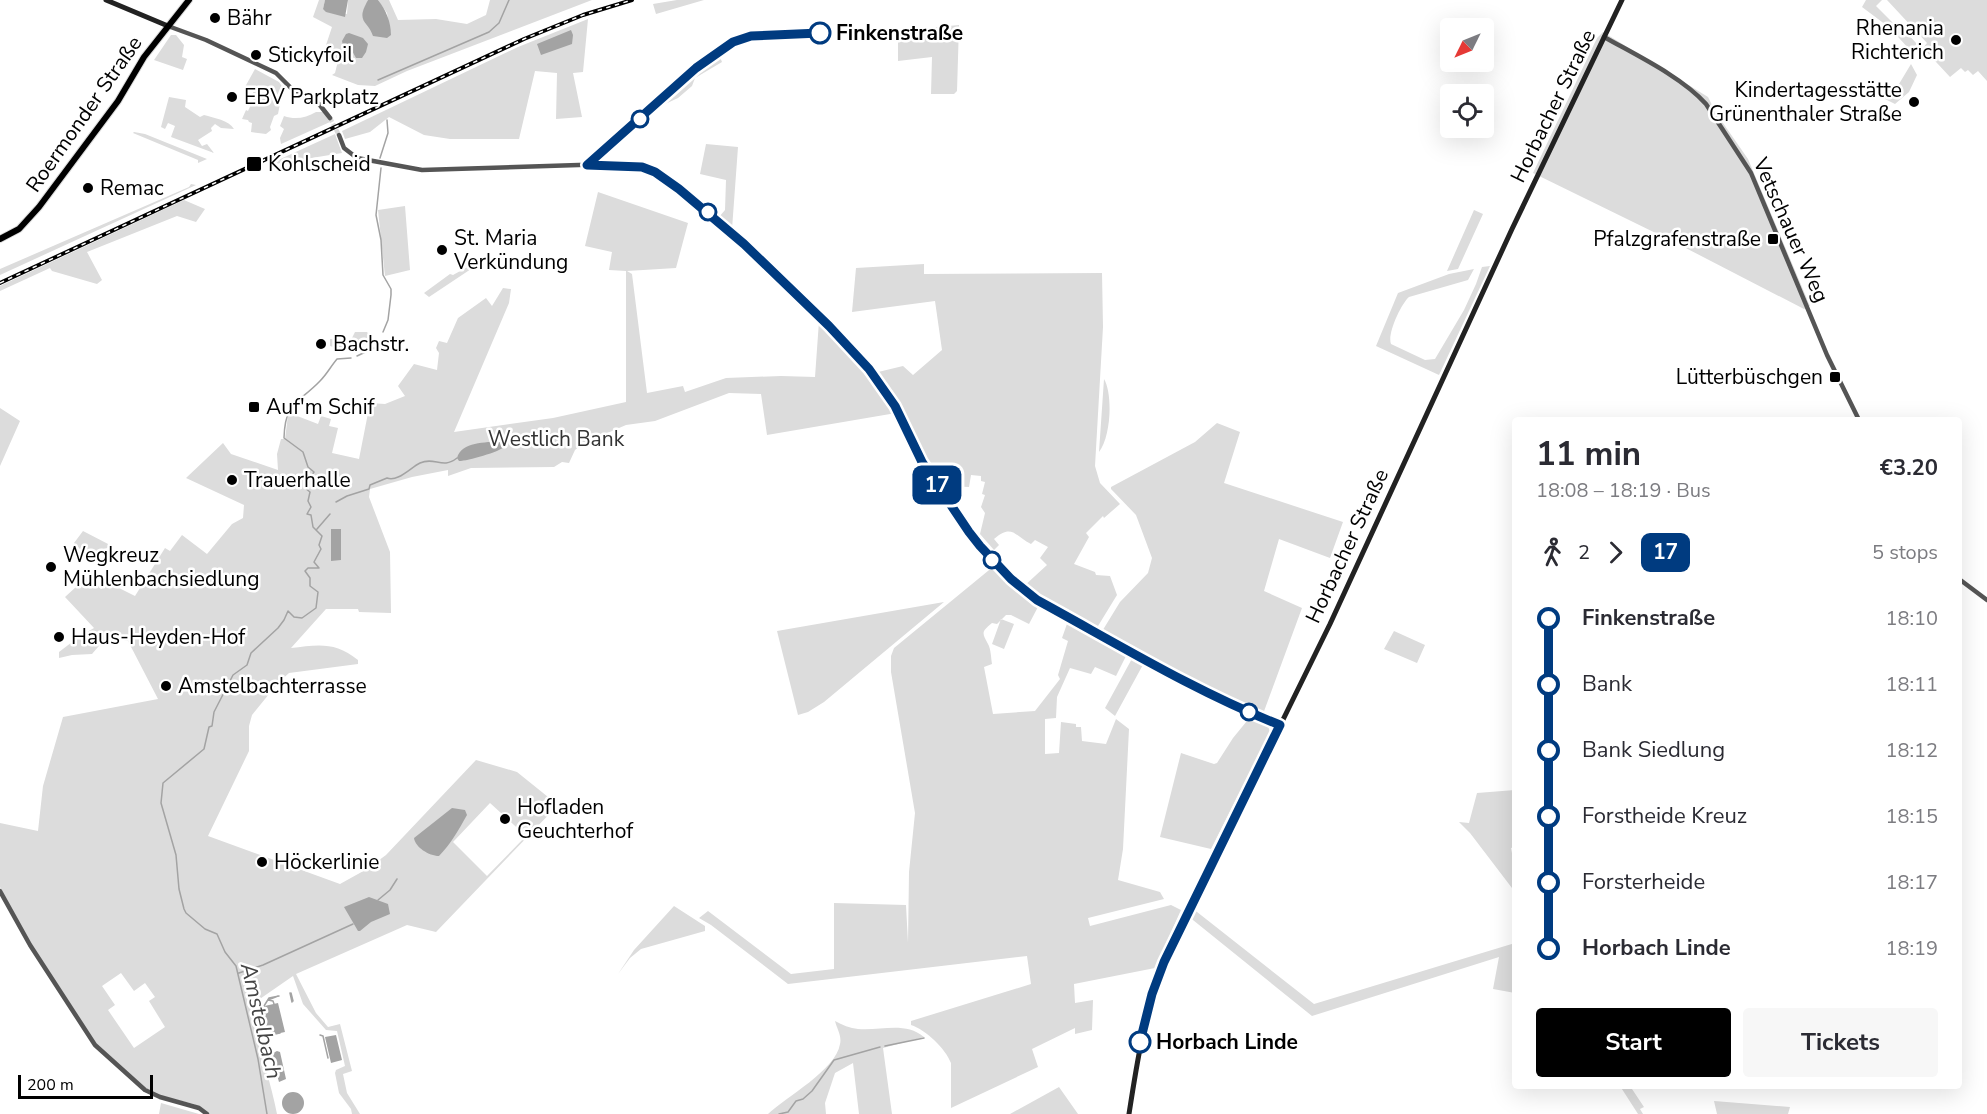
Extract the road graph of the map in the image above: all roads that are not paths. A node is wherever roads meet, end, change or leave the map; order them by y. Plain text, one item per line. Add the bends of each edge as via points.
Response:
1 (106, 0) edge
2 (189, 0) edge
3 (1622, 0) edge
4 (168, 26) junction
5 (1604, 37) junction
6 (330, 118) tunnel mouth
7 (339, 135) tunnel mouth
8 (0, 239) edge
9 (1858, 417) edge
10 (1962, 581) edge
11 (1987, 600) edge
12 (1280, 725) junction
13 (0, 891) edge
14 (207, 1114) edge
15 (1129, 1114) edge

1 - 4 main road
2 - 4 main road, Roermonder Straße
3 - 5 main road, Horbacher Straße
4 - 6 street via 276,73 292,89 319,104
4 - 8 main road, Roermonder Straße via 39,207 19,229
5 - 9 street, Vetschauer Weg via 1662,71 1706,104 1751,173 1818,334
5 - 12 main road, Horbacher Straße
7 - 12 street via 344,148 357,158 422,170 610,164 655,172 732,231 869,369 895,406 922,462 957,515 1020,588 1208,692
10 - 11 street
12 - 15 main road, Horbacher Straße via 1158,978 1139,1046
13 - 14 street via 95,1046 145,1090 200,1108

